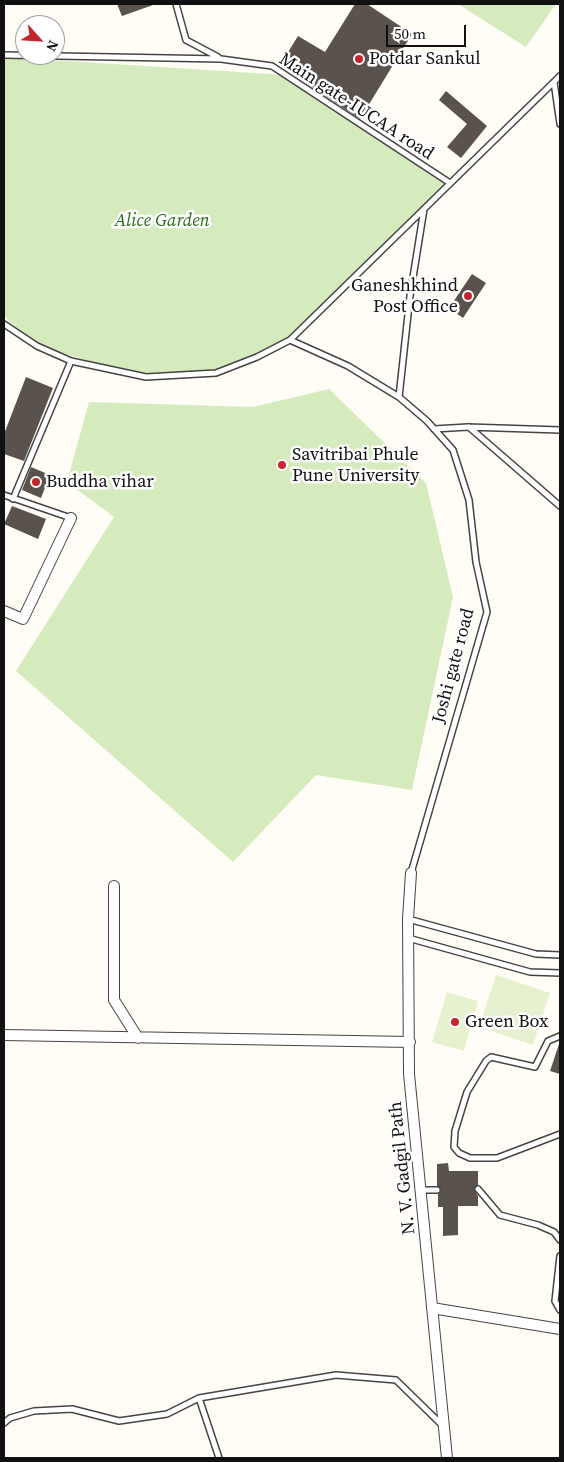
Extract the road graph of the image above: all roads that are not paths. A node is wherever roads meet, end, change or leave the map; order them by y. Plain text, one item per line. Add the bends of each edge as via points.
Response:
1 (176, 4) edge
2 (4, 55) edge
3 (221, 59) junction
4 (560, 76) edge
5 (554, 82) junction
6 (560, 124) edge
7 (450, 184) junction
8 (424, 209) junction
9 (4, 324) edge
10 (290, 340) junction
11 (70, 362) junction
12 (399, 397) junction
13 (468, 427) junction
14 (434, 429) junction
15 (560, 430) edge
16 (4, 495) edge
17 (13, 499) junction
18 (560, 506) edge
19 (71, 518) joint
20 (4, 611) edge
21 (412, 873) joint
22 (114, 886) dead end
23 (408, 919) junction
24 (408, 938) junction
25 (560, 955) edge
26 (560, 973) edge
27 (4, 1036) edge
28 (560, 1036) edge
29 (138, 1038) junction
30 (410, 1042) junction
31 (560, 1134) edge
32 (478, 1189) dead end
33 (422, 1190) junction
34 (438, 1190) dead end
35 (560, 1240) edge
36 (560, 1256) edge
37 (432, 1308) junction
38 (560, 1310) edge
39 (560, 1329) edge
40 (199, 1398) junction
41 (4, 1423) edge
42 (444, 1427) junction
43 (219, 1458) edge
44 (447, 1458) edge

1 - 3 lane via 186,40
2 - 3 lane, Main gate-IUCAA road
3 - 7 lane, Main gate-IUCAA road via 272,66
4 - 5 lane
5 - 6 lane
5 - 7 lane
7 - 8 lane
8 - 10 lane
8 - 12 lane
9 - 11 lane via 37,346
10 - 11 lane via 216,373 146,377
10 - 12 lane, Joshi gate road via 348,366
11 - 17 lane
12 - 14 lane, Joshi gate road
13 - 14 lane
13 - 15 lane
13 - 18 lane
14 - 21 lane, Joshi gate road via 453,450 469,500 486,612
16 - 17 lane
17 - 19 lane
19 - 20 street via 23,619
21 - 23 street, N. V. Gadgil Path
22 - 29 street via 114,1000
23 - 24 street, N. V. Gadgil Path
23 - 25 lane via 536,954
24 - 26 lane via 530,972
24 - 30 street, N. V. Gadgil Path
27 - 29 street
28 - 31 lane via 548,1041 535,1067 491,1057 486,1061 467,1092 455,1131 454,1147 470,1158 497,1158
29 - 30 street
30 - 33 street, N. V. Gadgil Path via 410,1074
32 - 35 lane via 500,1215 538,1225 554,1232
33 - 34 lane
33 - 37 street, N. V. Gadgil Path
36 - 38 lane via 555,1300
37 - 39 street
37 - 42 street, N. V. Gadgil Path
40 - 41 lane via 167,1414 119,1421 72,1409 34,1411
40 - 42 lane via 336,1375 396,1380
40 - 43 lane
42 - 44 street, N. V. Gadgil Path

